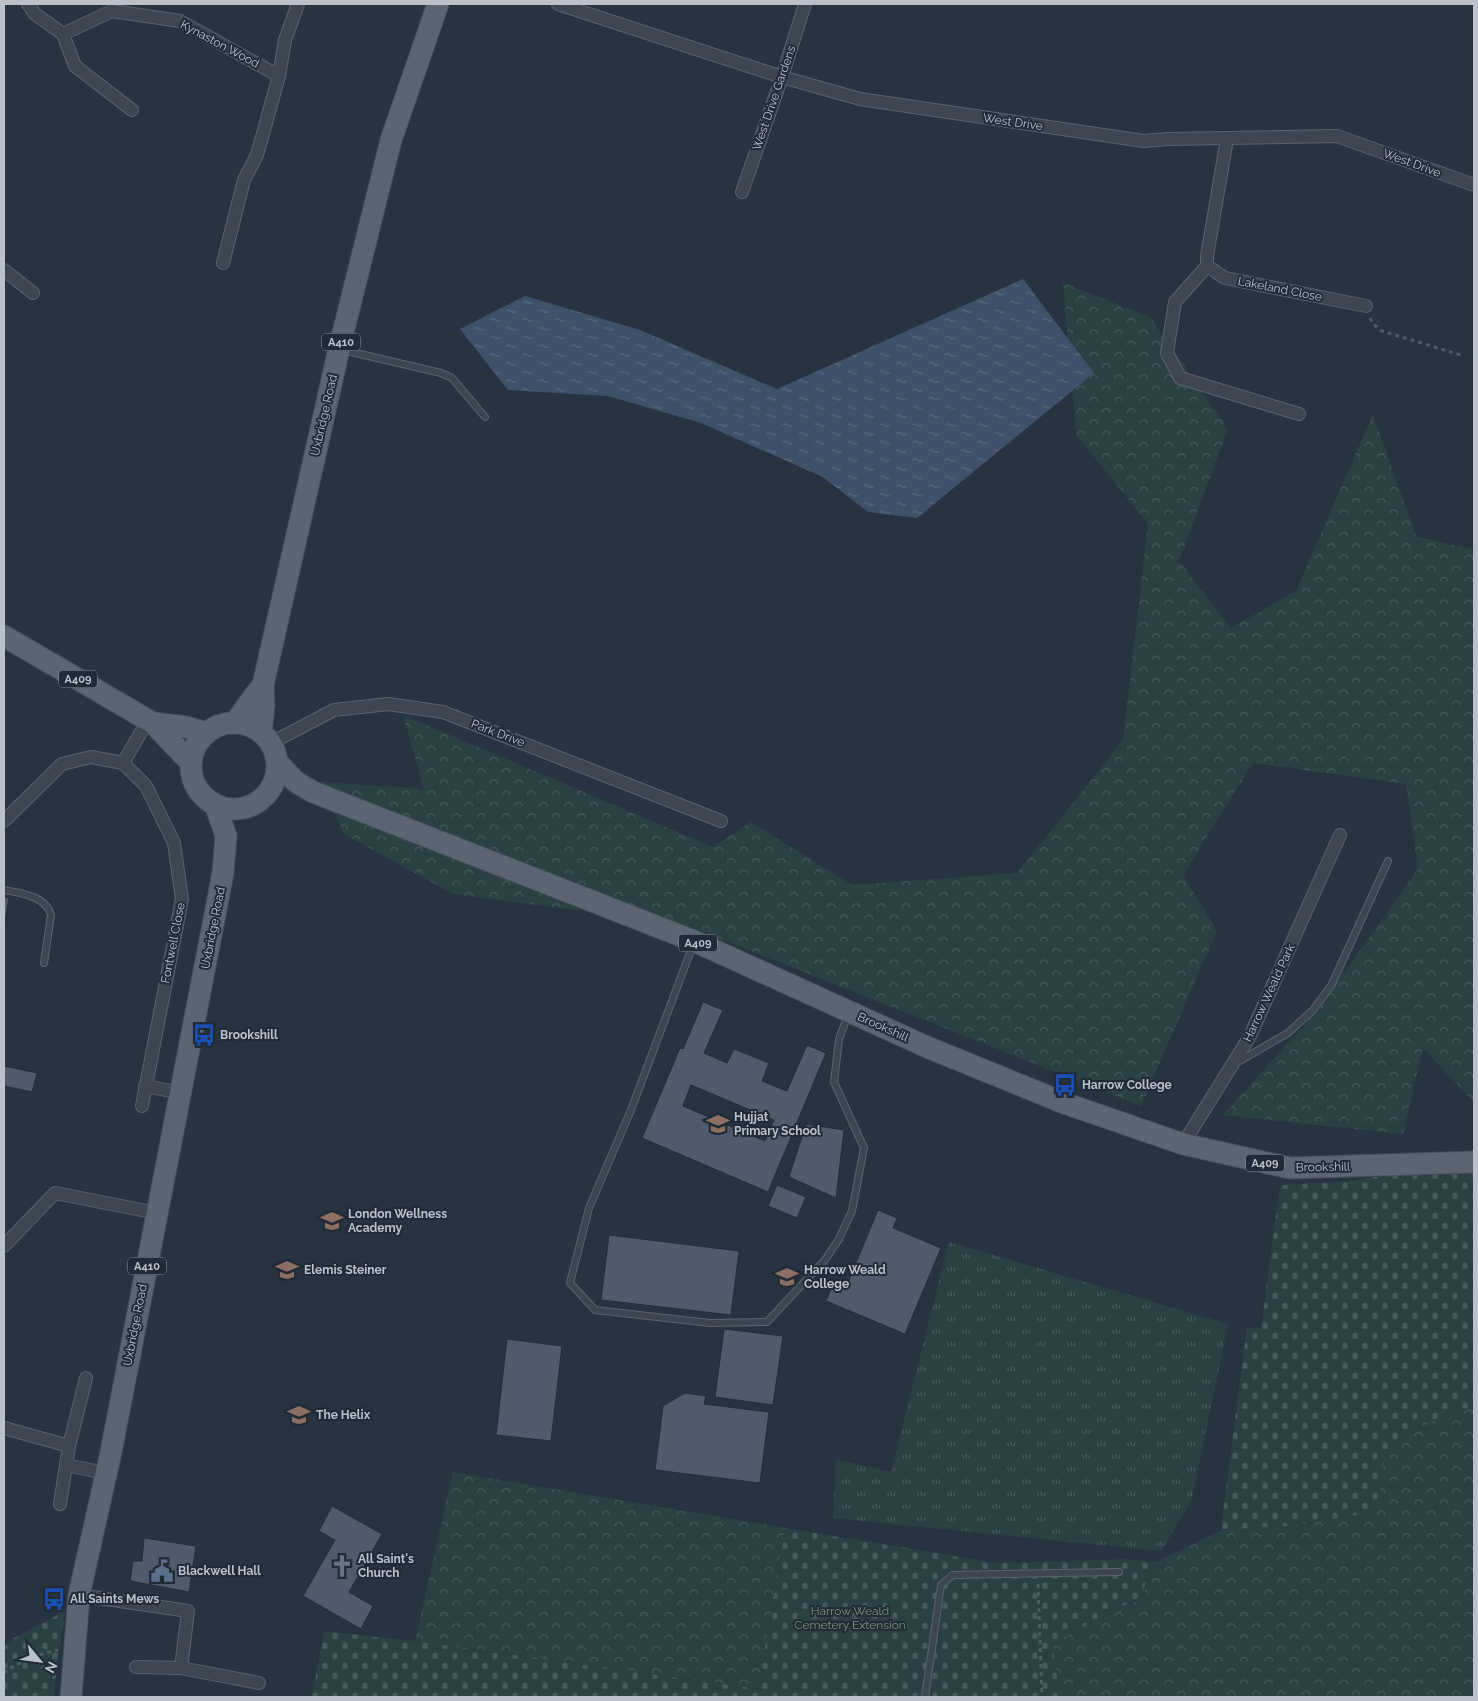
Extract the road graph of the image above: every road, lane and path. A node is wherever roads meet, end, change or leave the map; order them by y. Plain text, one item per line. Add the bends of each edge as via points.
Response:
1 (28, 4) edge
2 (298, 4) edge
3 (438, 4) edge
4 (558, 4) edge
5 (805, 4) edge
6 (63, 34) junction
7 (279, 76) junction
8 (782, 77) junction
9 (132, 110) dead end
10 (1227, 138) junction
11 (1474, 185) edge
12 (742, 192) dead end
13 (222, 263) dead end
14 (1206, 266) junction
15 (4, 270) edge
16 (33, 293) dead end
17 (1366, 306) joint
18 (339, 350) junction
19 (1464, 356) dead end
20 (1300, 414) dead end
21 (485, 417) dead end
22 (4, 636) edge
23 (263, 685) junction
24 (151, 721) junction
25 (235, 723) junction
26 (207, 733) junction
27 (270, 746) junction
28 (123, 763) junction
29 (191, 763) junction
30 (269, 791) junction
31 (313, 792) junction
32 (215, 804) junction
33 (245, 808) junction
34 (4, 821) edge
35 (721, 821) dead end
36 (1340, 835) dead end
37 (226, 836) junction
38 (1388, 861) dead end
39 (4, 890) edge
40 (694, 941) junction
41 (44, 963) dead end
42 (850, 1012) junction
43 (1233, 1065) junction
44 (145, 1086) junction
45 (181, 1094) junction
46 (142, 1106) dead end
47 (1183, 1144) junction
48 (1474, 1162) edge
49 (157, 1213) junction
50 (4, 1246) edge
51 (86, 1378) dead end
52 (4, 1428) edge
53 (69, 1446) junction
54 (66, 1466) junction
55 (105, 1473) junction
56 (60, 1504) dead end
57 (1118, 1572) dead end
58 (1038, 1573) junction
59 (80, 1595) junction
60 (76, 1646) junction
61 (136, 1667) dead end
62 (181, 1668) junction
63 (4, 1673) edge
64 (259, 1684) dead end
65 (72, 1697) edge
66 (925, 1697) edge
67 (1042, 1697) edge

1 - 6 street via 35,14
2 - 7 street via 285,40
3 - 18 main road, Uxbridge Road / A410 via 391,140
4 - 8 street, West Drive
5 - 8 street, West Drive Gardens
6 - 7 street, Kynaston Wood via 112,11 180,22
6 - 9 street via 75,66
7 - 13 street via 257,155 244,180
8 - 10 street, West Drive via 860,99 1144,140
8 - 12 street, West Drive Gardens
10 - 11 street, West Drive via 1337,136
10 - 14 street
14 - 17 street, Lakeland Close via 1224,278
14 - 20 street via 1175,302 1166,353 1180,378
15 - 16 street
17 - 19 path via 1373,324 1382,330
18 - 21 lane via 452,378
18 - 23 main road, Uxbridge Road / A410
22 - 24 main road, A409
23 - 25 main road, Uxbridge Road / A410
23 - 27 main road, Uxbridge Road / A410
24 - 26 main road, A409
24 - 28 street
24 - 29 main road, A409
25 - 26 main road via 220,725
25 - 27 main road via 248,725
26 - 29 main road via 196,748
27 - 30 main road via 276,778
27 - 31 main road, Brookshill / A409 via 296,782
27 - 35 street, Park Drive via 334,710 388,704 443,712
28 - 34 street via 91,757 62,764
28 - 44 street, Fontwell Close via 146,786 174,842 182,898
29 - 32 main road via 192,778 199,791
30 - 31 main road, Brookshill / A409 via 293,789
30 - 33 main road via 259,802
31 - 40 main road, Brookshill / A409
32 - 33 main road via 226,809
32 - 37 main road, Uxbridge Road / A410
33 - 37 main road, Uxbridge Road / A410
36 - 43 street, Harrow Weald Park via 1250,1036
37 - 45 main road, Uxbridge Road / A410 via 217,908
38 - 43 lane via 1332,984 1313,1010 1288,1033
39 - 41 lane via 37,899 50,911
40 - 42 main road, Brookshill / A409
40 - 42 lane via 634,1102 589,1208 570,1284 595,1310 710,1324 767,1322 825,1260 852,1211 864,1148 834,1082 839,1039
42 - 47 main road, Brookshill / A409 via 1064,1103
43 - 47 street, Harrow Weald Park
44 - 45 street
44 - 46 street, Fontwell Close
45 - 49 main road, Uxbridge Road / A410
47 - 48 main road, Brookshill / A409 via 1290,1168
49 - 50 street via 55,1193
49 - 55 main road, Uxbridge Road / A410
51 - 53 street
52 - 53 street
53 - 54 street
54 - 55 street
54 - 56 street
55 - 59 main road, Uxbridge Road / A410
57 - 58 lane
58 - 66 lane via 953,1575 941,1585
58 - 67 path
59 - 60 main road, Uxbridge Road / A410
59 - 62 street via 188,1611
60 - 63 path via 40,1654
60 - 65 main road, Uxbridge Road / A410
61 - 62 street
62 - 64 street

